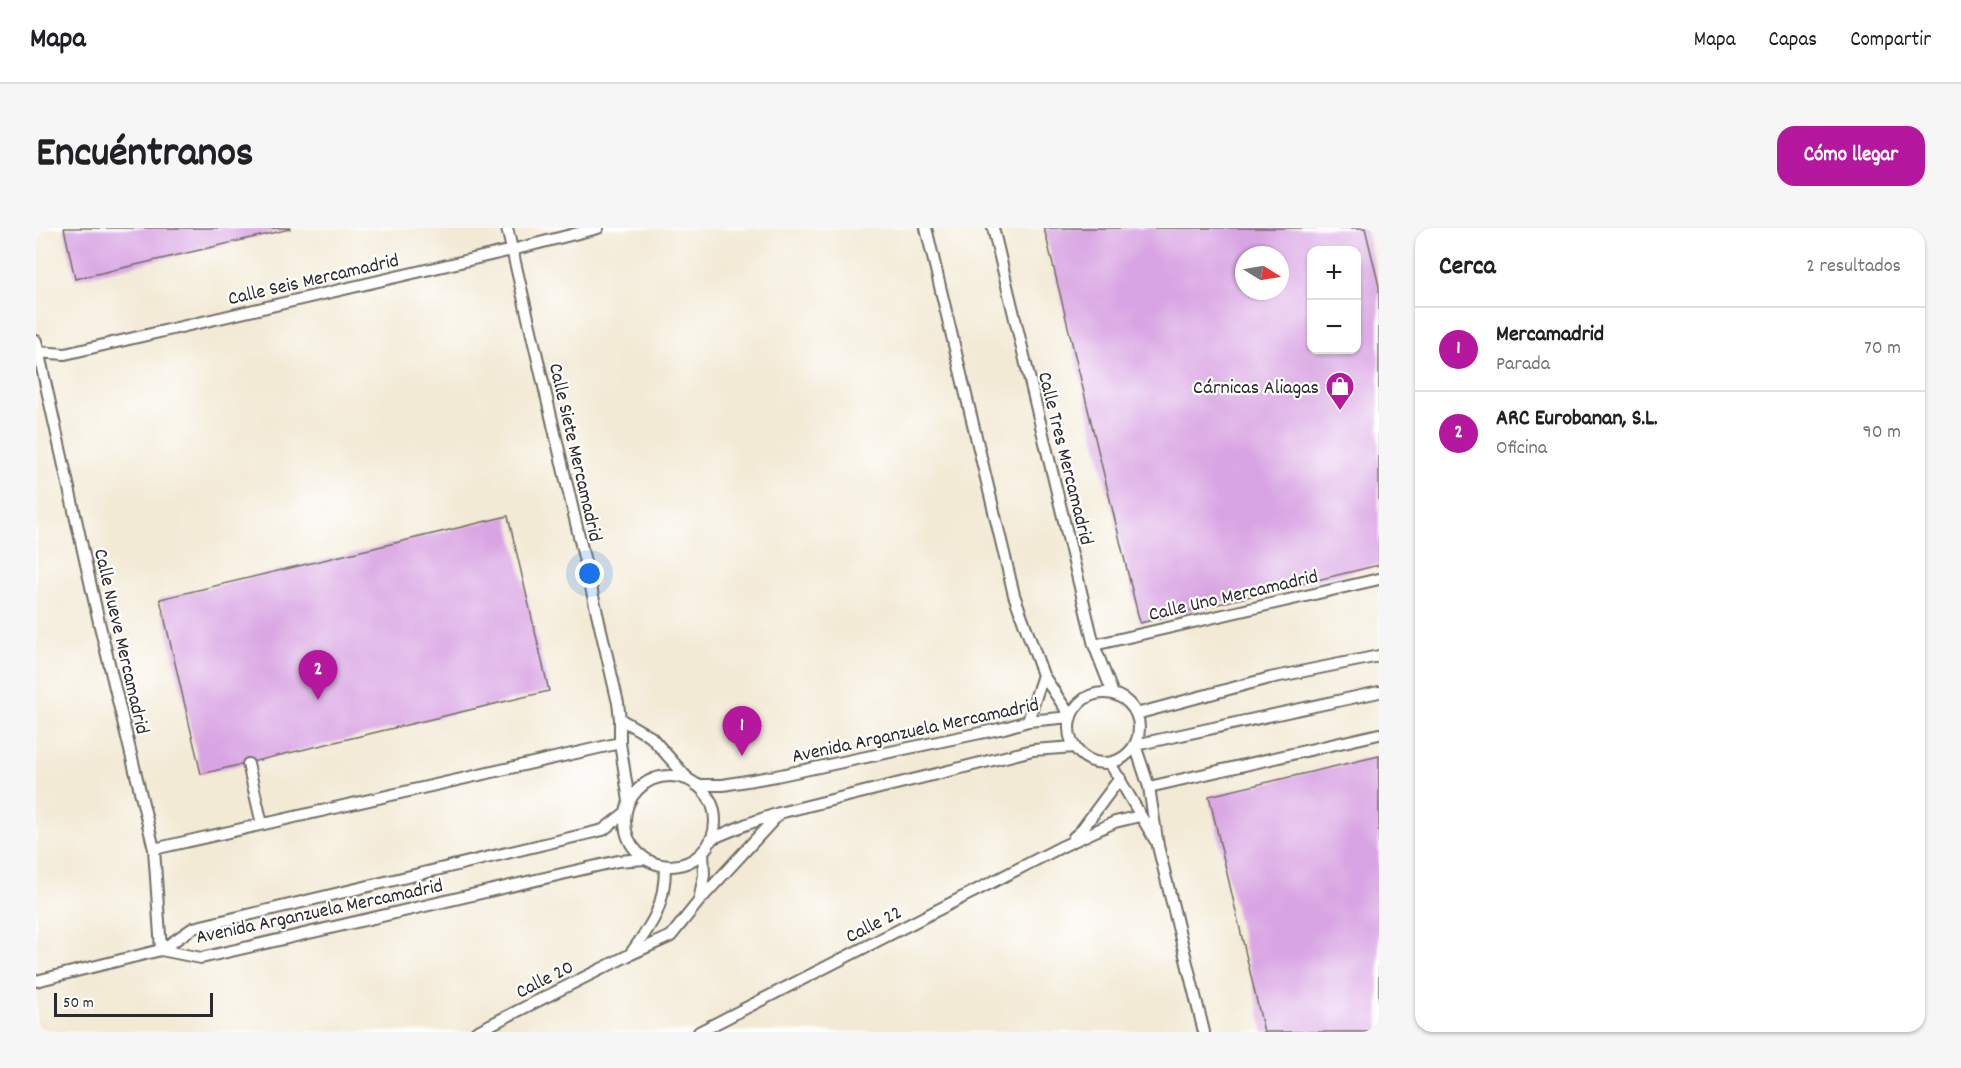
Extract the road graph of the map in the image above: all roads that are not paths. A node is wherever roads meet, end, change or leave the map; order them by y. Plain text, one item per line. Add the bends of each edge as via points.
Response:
1 (507, 228) edge
2 (598, 228) edge
3 (926, 228) edge
4 (993, 228) edge
5 (512, 250) junction
6 (37, 348) edge
7 (1379, 579) edge
8 (1094, 645) junction
9 (1379, 656) edge
10 (1043, 675) junction
11 (1379, 692) edge
12 (1113, 694) junction
13 (1136, 714) junction
14 (1071, 717) junction
15 (620, 719) junction
16 (1028, 721) junction
17 (1379, 734) edge
18 (620, 743) junction
19 (1135, 745) junction
20 (1075, 747) junction
21 (1110, 763) junction
22 (248, 764) dead end
23 (1120, 778) junction
24 (692, 783) junction
25 (1149, 787) junction
26 (629, 801) junction
27 (625, 813) junction
28 (779, 813) junction
29 (1140, 816) junction
30 (262, 824) junction
31 (711, 839) junction
32 (1063, 846) junction
33 (1158, 846) junction
34 (154, 849) junction
35 (704, 851) junction
36 (645, 859) junction
37 (665, 866) junction
38 (699, 901) junction
39 (161, 950) junction
40 (629, 955) junction
41 (36, 981) edge
42 (476, 1032) edge
43 (699, 1032) edge
44 (1204, 1032) edge

1 - 5 lane, Calle Siete Mercamadrid
2 - 5 lane, Calle Seis Mercamadrid
3 - 10 lane via 1014,595
4 - 8 lane, Calle Tres Mercamadrid
5 - 6 lane, Calle Seis Mercamadrid via 65,354
5 - 15 lane, Calle Siete Mercamadrid
6 - 34 lane, Calle Nueve Mercamadrid
7 - 8 lane, Calle Uno Mercamadrid
8 - 12 lane, Calle Tres Mercamadrid
9 - 13 lane via 1270,678
10 - 14 lane
10 - 16 lane
11 - 19 lane
12 - 13 lane via 1123,698
12 - 14 lane via 1092,695 1083,700
13 - 19 lane via 1139,735
14 - 16 lane, Avenida Arganzuela Mercamadrid
14 - 20 lane via 1069,727
15 - 18 lane, Calle Siete Mercamadrid
15 - 24 lane via 651,736
16 - 24 lane, Avenida Arganzuela Mercamadrid via 776,776 723,784
17 - 25 lane
18 - 26 lane, Calle Siete Mercamadrid
18 - 30 lane
19 - 21 lane
19 - 25 lane
20 - 21 lane via 1090,760
20 - 28 lane via 1033,750
21 - 23 lane
22 - 30 lane
23 - 29 lane
23 - 32 lane, Calle 22 via 1080,832
24 - 26 lane via 666,776 655,778
24 - 31 lane via 709,799 714,812
25 - 33 lane
26 - 27 lane
27 - 36 lane via 628,839
27 - 39 lane, Avenida Arganzuela Mercamadrid via 603,830 193,928
28 - 31 lane
28 - 38 lane, Calle 20
29 - 32 lane, Calle 22 via 1115,822
29 - 33 lane
30 - 34 lane
31 - 35 lane
32 - 43 lane, Calle 22
33 - 44 lane
34 - 39 lane, Calle Nueve Mercamadrid
35 - 37 lane via 686,863
35 - 38 lane
36 - 37 lane
36 - 39 lane, Avenida Arganzuela Mercamadrid via 618,861 201,958
37 - 40 lane via 660,908
38 - 40 lane, Calle 20 via 671,936
39 - 41 lane
40 - 42 lane, Calle 20

